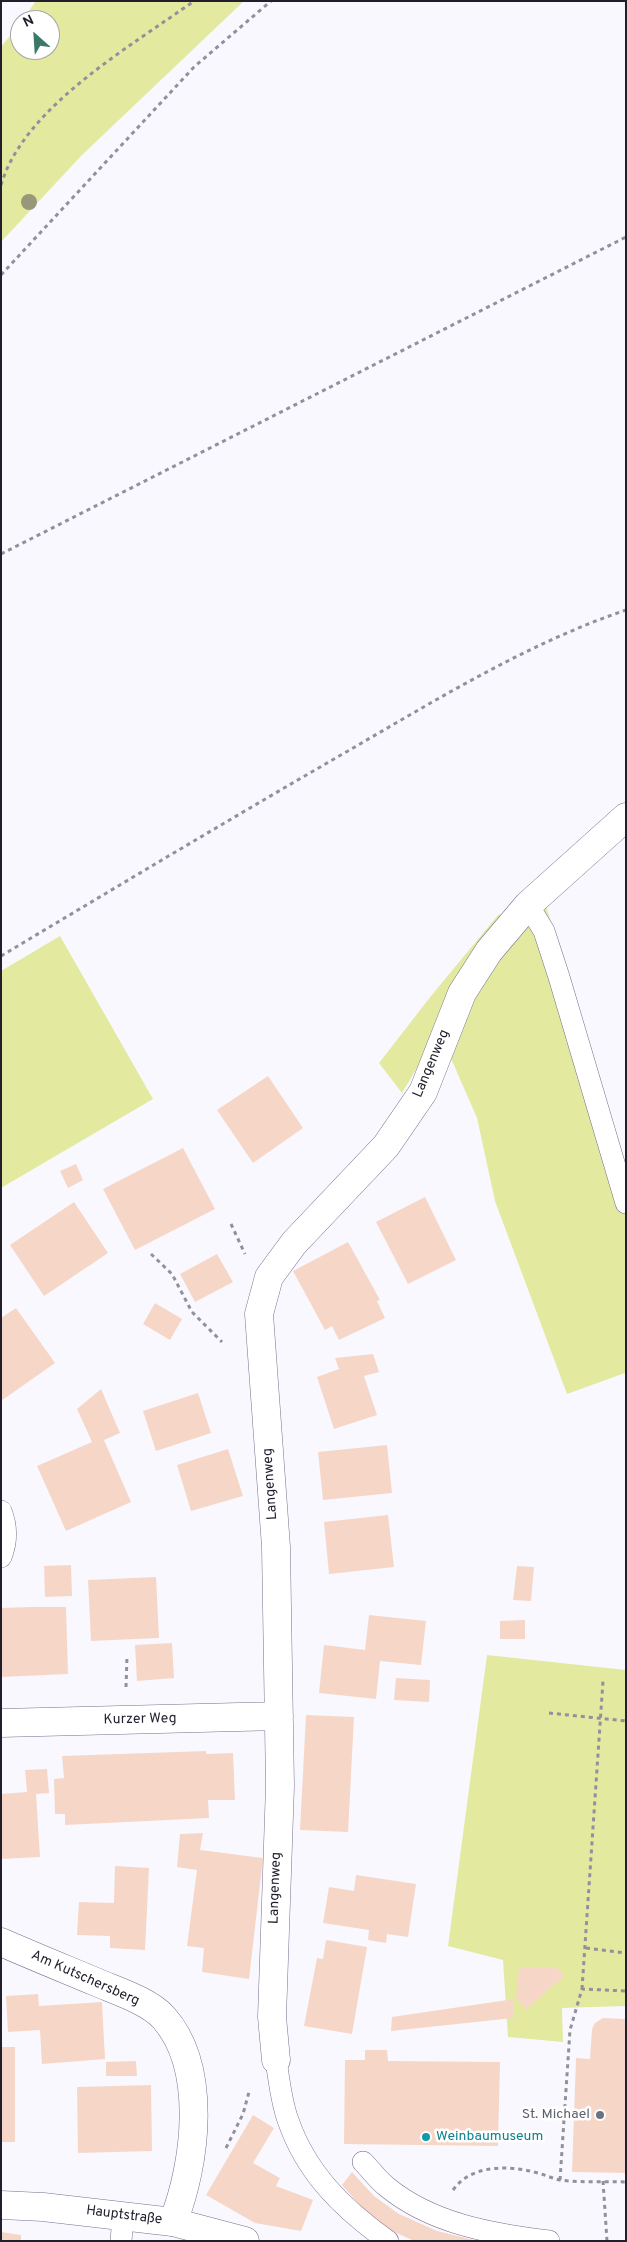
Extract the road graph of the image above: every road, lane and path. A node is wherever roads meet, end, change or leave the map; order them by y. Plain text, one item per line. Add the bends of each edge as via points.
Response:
1 (194, 1) edge
2 (271, 1) edge
3 (1, 185) edge
4 (626, 237) edge
5 (1, 275) edge
6 (1, 554) edge
7 (626, 610) edge
8 (626, 817) edge
9 (528, 905) junction
10 (1, 956) edge
11 (626, 1203) edge
12 (151, 1254) dead end
13 (222, 1342) dead end
14 (1, 1511) edge
15 (1, 1557) edge
16 (603, 1681) dead end
17 (549, 1712) dead end
18 (279, 1716) junction
19 (601, 1718) junction
20 (626, 1721) edge
21 (1, 1723) edge
22 (1, 1942) edge
23 (586, 1948) junction
24 (626, 1952) edge
25 (582, 1988) junction
26 (626, 1990) edge
27 (276, 2060) junction
28 (225, 2149) dead end
29 (363, 2162) dead end
30 (560, 2180) junction
31 (603, 2181) junction
32 (626, 2182) edge
33 (1, 2205) edge
34 (435, 2214) junction
35 (174, 2222) junction
36 (122, 2228) edge
37 (246, 2241) edge
38 (388, 2241) edge
39 (549, 2241) edge
40 (607, 2241) edge

1 - 3 path via 73,88 29,131
2 - 5 path via 194,67
4 - 6 path
7 - 10 path via 582,625 459,686
8 - 9 street, Langenweg
9 - 11 lane via 544,931
9 - 18 street, Langenweg via 489,951 462,993 424,1092 386,1146 294,1243 268,1277 259,1314 276,1547
12 - 13 path via 172,1274 192,1312
14 - 15 lane via 6,1524
16 - 19 path
17 - 19 path
18 - 21 street, Kurzer Weg
18 - 27 street, Langenweg via 280,1786 272,2018
19 - 20 path
19 - 23 path
22 - 35 street, Am Kutschersberg via 137,1999 163,2016 180,2043 191,2084 195,2129 184,2195
23 - 24 path
23 - 25 path
25 - 26 path
25 - 30 path via 570,2030
27 - 28 path via 255,2072 243,2114
27 - 38 lane, Langenweg via 288,2119 306,2160 325,2188 358,2220
29 - 34 lane via 387,2187
30 - 31 path
30 - 34 path via 532,2172 478,2171 461,2179
31 - 32 path
31 - 40 path
33 - 36 street, Hauptstraße via 43,2206
34 - 39 lane via 456,2224
35 - 36 street, Hauptstraße
35 - 37 street, Hauptstraße

